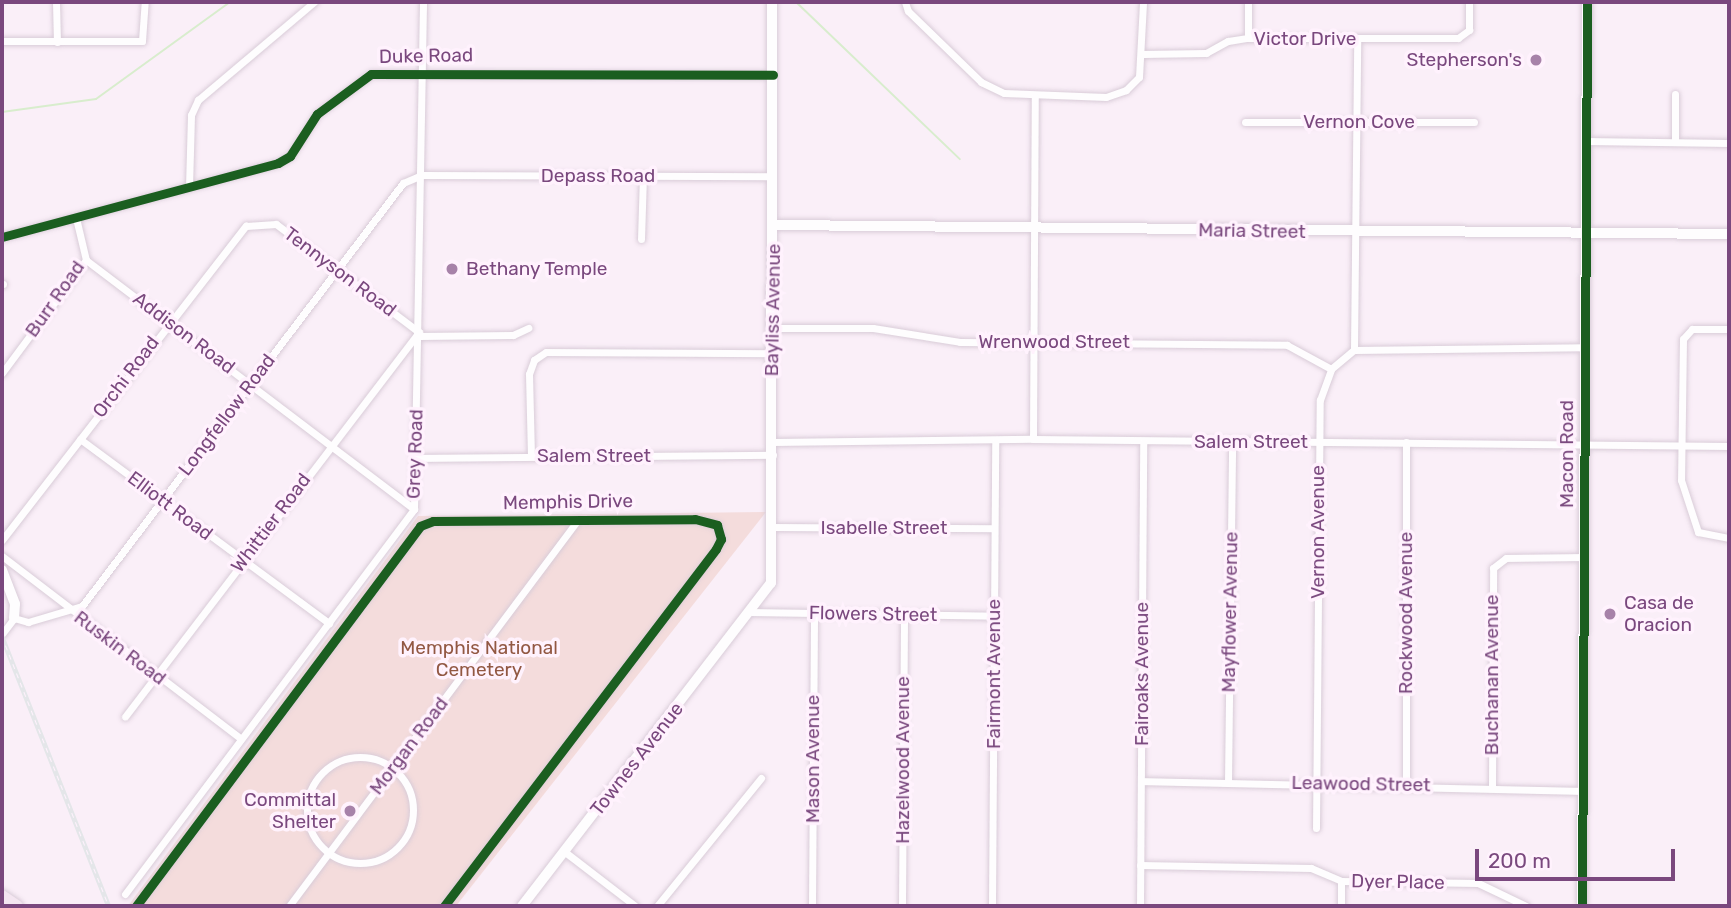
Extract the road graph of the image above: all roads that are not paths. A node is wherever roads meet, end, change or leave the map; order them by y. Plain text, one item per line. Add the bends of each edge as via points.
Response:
1 (56, 2) edge
2 (145, 2) edge
3 (314, 2) edge
4 (423, 2) edge
5 (772, 2) edge
6 (905, 2) edge
7 (1143, 2) edge
8 (1248, 2) edge
9 (1469, 2) edge
10 (1587, 2) edge
11 (1248, 38) junction
12 (1357, 39) junction
13 (2, 41) edge
14 (57, 42) junction
15 (1143, 54) junction
16 (422, 72) junction
17 (773, 75) junction
18 (1675, 93) dead end
19 (1035, 97) junction
20 (1245, 122) dead end
21 (1356, 122) junction
22 (1474, 122) dead end
23 (1586, 141) junction
24 (1675, 142) junction
25 (1729, 143) edge
26 (422, 175) junction
27 (643, 176) junction
28 (773, 176) junction
29 (189, 187) junction
30 (76, 218) junction
31 (257, 222) joint
32 (775, 225) junction
33 (1033, 228) junction
34 (1356, 232) junction
35 (1585, 232) junction
36 (1729, 234) edge
37 (2, 237) edge
38 (641, 239) dead end
39 (86, 260) junction
40 (338, 270) junction
41 (169, 320) junction
42 (528, 328) dead end
43 (772, 328) junction
44 (1729, 329) edge
45 (419, 334) junction
46 (1034, 341) junction
47 (1585, 347) junction
48 (1354, 350) junction
49 (772, 353) junction
50 (1331, 369) junction
51 (2, 373) edge
52 (251, 384) junction
53 (80, 439) junction
54 (1033, 439) junction
55 (773, 442) junction
56 (995, 442) junction
57 (1143, 442) junction
58 (1232, 442) junction
59 (1319, 442) junction
60 (1406, 442) junction
61 (329, 446) junction
62 (1584, 446) junction
63 (1682, 446) junction
64 (1729, 446) edge
65 (773, 455) junction
66 (531, 456) junction
67 (415, 458) junction
68 (162, 500) junction
69 (414, 509) junction
70 (579, 519) junction
71 (774, 527) junction
72 (994, 528) junction
73 (1729, 538) edge
74 (2, 540) edge
75 (2, 556) edge
76 (1583, 558) junction
77 (243, 560) junction
78 (2, 570) edge
79 (73, 612) junction
80 (752, 612) junction
81 (814, 613) junction
82 (904, 614) junction
83 (994, 616) junction
84 (14, 618) junction
85 (329, 623) junction
86 (2, 634) edge
87 (157, 676) junction
88 (125, 717) dead end
89 (240, 738) junction
90 (393, 767) junction
91 (761, 778) dead end
92 (1141, 781) junction
93 (1228, 782) junction
94 (1317, 783) junction
95 (1406, 784) junction
96 (1492, 788) junction
97 (1581, 790) junction
98 (1316, 828) dead end
99 (565, 852) junction
100 (329, 854) junction
101 (1140, 865) junction
102 (1341, 881) junction
103 (125, 894) dead end
104 (2, 897) edge
105 (17, 906) edge
106 (136, 906) edge
107 (289, 906) edge
108 (444, 906) edge
109 (522, 906) edge
110 (635, 906) edge
111 (657, 906) edge
112 (812, 906) edge
113 (902, 906) edge
114 (992, 906) edge
115 (1140, 906) edge
116 (1341, 906) edge
117 (1526, 906) edge
118 (1581, 906) edge

1 - 14 street
2 - 14 street via 142,41
3 - 29 street via 198,100 191,115
4 - 16 street, Grey Road
5 - 17 street, Bayliss Avenue
6 - 19 street via 908,11 981,82 1004,93
7 - 15 street
8 - 11 street
9 - 12 street, Victor Drive via 1469,30 1458,38
10 - 23 main road, Macon Road
11 - 12 street, Victor Drive
11 - 15 street, Victor Drive via 1228,41 1206,53
12 - 21 street
13 - 14 street
15 - 19 street via 1139,77 1125,91 1106,97
16 - 17 street, Duke Road
16 - 26 street, Grey Road
16 - 29 street, Duke Road via 371,74 357,80 317,114 290,156
17 - 28 street, Bayliss Avenue
18 - 24 street
19 - 33 street
20 - 21 street, Vernon Cove
21 - 22 street, Vernon Cove
21 - 34 street
23 - 24 street
23 - 35 main road, Macon Road
24 - 25 street
26 - 27 street, Depass Road
26 - 40 street, Longfellow Road via 403,183
26 - 45 street, Grey Road
27 - 28 street, Depass Road
27 - 38 street
28 - 32 street, Bayliss Avenue
29 - 30 street, Duke Road
30 - 37 street, Duke Road
30 - 39 street, Burr Road
31 - 40 street, Tennyson Road via 276,224
31 - 41 street, Orchi Road via 236,235
32 - 33 street, Maria Street
32 - 43 street, Bayliss Avenue
33 - 34 street, Maria Street
33 - 46 street
34 - 35 street, Maria Street
34 - 48 street
35 - 36 street, Maria Street
35 - 47 main road, Macon Road
39 - 41 street, Addison Road
39 - 51 street, Burr Road
40 - 45 street, Tennyson Road
40 - 52 street, Longfellow Road
41 - 52 street, Addison Road
41 - 53 street, Orchi Road
42 - 45 street via 513,335
43 - 46 street, Wrenwood Street via 873,328 960,342
43 - 49 street, Bayliss Avenue
44 - 63 street via 1692,329 1683,339
45 - 61 street, Whittier Road
45 - 67 street, Grey Road
46 - 50 street, Wrenwood Street via 1287,345
46 - 54 street
47 - 48 street
47 - 62 main road, Macon Road
48 - 50 street
49 - 55 street, Bayliss Avenue
49 - 66 street via 546,352 534,360 529,374
50 - 59 street, Vernon Avenue via 1320,400
52 - 61 street, Addison Road
52 - 68 street, Longfellow Road
53 - 68 street, Elliott Road
53 - 74 street, Orchi Road
54 - 56 street, Salem Street
54 - 57 street, Salem Street
55 - 56 street, Salem Street
55 - 65 street, Bayliss Avenue
56 - 72 street, Fairmont Avenue
57 - 58 street, Salem Street
57 - 92 street, Fairoaks Avenue
58 - 59 street, Salem Street
58 - 93 street, Mayflower Avenue
59 - 60 street, Salem Street
59 - 94 street, Vernon Avenue
60 - 62 street, Salem Street
60 - 95 street, Rockwood Avenue
61 - 69 street, Addison Road
61 - 77 street, Whittier Road
62 - 63 street, Salem Street
62 - 76 main road, Macon Road
63 - 64 street, Salem Street
63 - 73 street via 1681,485 1694,527 1704,535
65 - 66 street, Salem Street
65 - 71 street, Bayliss Avenue
66 - 67 street, Salem Street
67 - 69 street, Grey Road
68 - 77 street, Elliott Road
68 - 79 street, Longfellow Road
69 - 85 street, Grey Road
70 - 90 street, Morgan Road
70 - 106 street, Memphis Drive via 420,526
70 - 108 street, Memphis Drive via 708,519 717,525 721,539
71 - 72 street, Isabelle Street
71 - 80 street, Bayliss Avenue via 775,568
72 - 83 street, Fairmont Avenue
75 - 79 street, Ruskin Road
76 - 96 street, Buchanan Avenue via 1515,557 1497,563 1492,576
76 - 97 main road, Macon Road
77 - 85 street, Elliott Road
77 - 87 street, Whittier Road
78 - 84 street via 15,604
79 - 84 street via 28,622
79 - 87 street, Ruskin Road
80 - 81 street, Flowers Street
80 - 99 street, Townes Avenue
81 - 82 street, Flowers Street
81 - 112 street, Mason Avenue
82 - 83 street, Flowers Street
82 - 113 street, Hazelwood Avenue
83 - 114 street, Fairmont Avenue
84 - 86 street
85 - 89 street, Grey Road
87 - 88 street, Whittier Road
87 - 89 street, Ruskin Road
89 - 103 street, Grey Road
90 - 100 street, Morgan Road
90 - 100 street via 413,798 408,835 397,849 373,862 345,862
90 - 100 street via 362,756 330,766 317,778 307,810 317,842
91 - 111 street
92 - 93 street, Leawood Street
92 - 101 street, Fairoaks Avenue
93 - 94 street, Leawood Street
94 - 95 street, Leawood Street
94 - 98 street, Vernon Avenue
95 - 96 street, Leawood Street
96 - 97 street, Leawood Street
97 - 118 main road, Macon Road
99 - 109 street, Townes Avenue
99 - 110 street
100 - 107 street, Morgan Road
101 - 102 street, Dyer Place via 1311,868
101 - 115 street, Fairoaks Avenue
102 - 116 street
102 - 117 street, Dyer Place via 1479,883
104 - 105 main road

